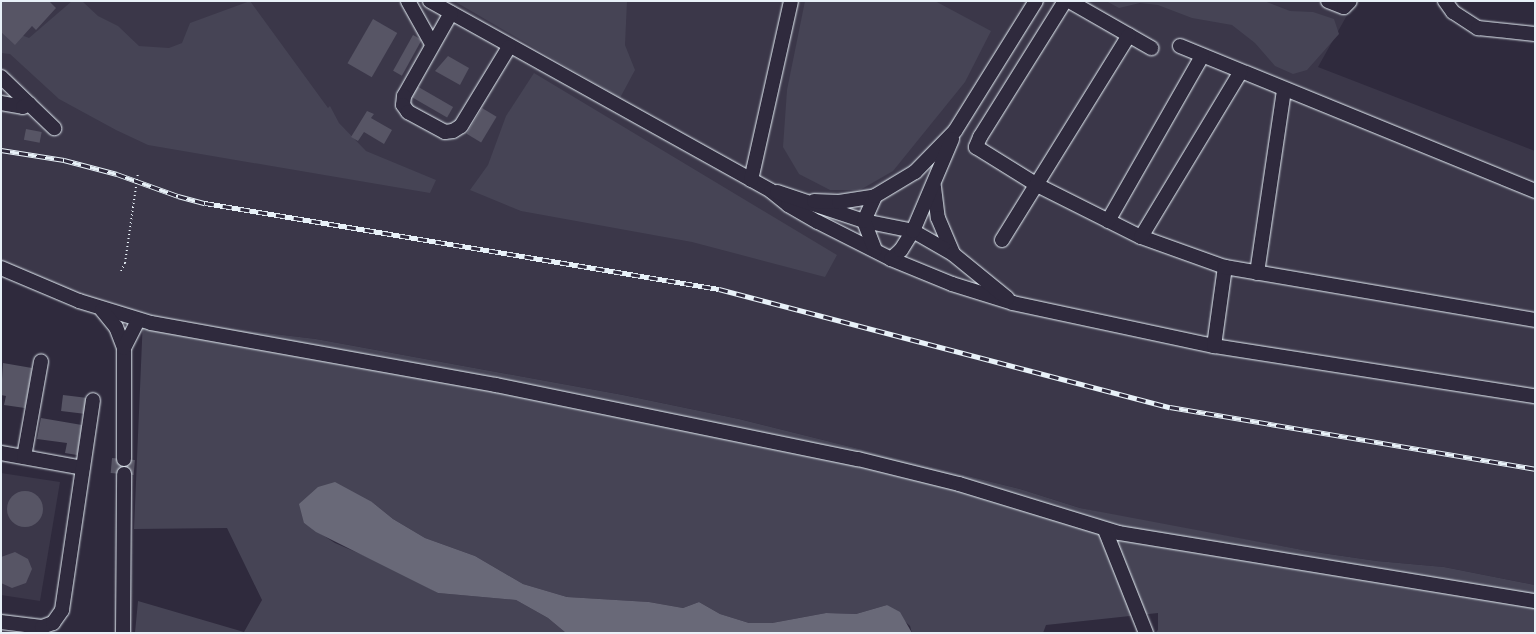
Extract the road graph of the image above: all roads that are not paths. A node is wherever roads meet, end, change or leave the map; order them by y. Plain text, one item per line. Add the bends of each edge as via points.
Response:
1 (408, 1) edge
2 (430, 1) edge
3 (791, 1) edge
4 (1036, 1) edge
5 (1065, 1) edge
6 (1069, 1) edge
7 (1328, 1) edge
8 (1350, 1) edge
9 (1445, 1) edge
10 (451, 14) junction
11 (1535, 34) edge
12 (1129, 35) junction
13 (432, 44) junction
14 (1180, 46) dead end
15 (510, 47) junction
16 (1151, 48) dead end
17 (1202, 56) junction
18 (1240, 73) junction
19 (1, 78) edge
20 (1284, 90) junction
21 (1, 103) edge
22 (29, 104) junction
23 (54, 128) dead end
24 (955, 131) junction
25 (751, 180) junction
26 (934, 185) junction
27 (1037, 186) junction
28 (1535, 190) edge
29 (772, 191) junction
30 (875, 196) junction
31 (798, 199) junction
32 (864, 221) junction
33 (1108, 221) junction
34 (914, 231) junction
35 (1141, 237) junction
36 (1002, 240) dead end
37 (875, 250) junction
38 (953, 254) junction
39 (891, 259) junction
40 (1225, 267) junction
41 (1, 268) edge
42 (1257, 273) junction
43 (1013, 303) junction
44 (101, 309) junction
45 (138, 320) junction
46 (1535, 320) edge
47 (1214, 346) junction
48 (124, 348) junction
49 (41, 362) dead end
50 (1535, 396) edge
51 (93, 400) dead end
52 (1, 453) edge
53 (24, 457) junction
54 (124, 459) dead end
55 (83, 468) junction
56 (124, 474) dead end
57 (1106, 530) junction
58 (1535, 601) edge
59 (1, 622) edge
60 (123, 633) edge
61 (1146, 633) edge

1 - 13 street
2 - 10 street
3 - 25 street
4 - 24 street
5 - 27 street via 976,144 980,151
6 - 12 street
7 - 8 street via 1344,7
9 - 11 street via 1454,12 1478,28
10 - 13 street
10 - 15 street
12 - 16 street
12 - 27 street
13 - 15 street via 404,96 403,104 408,112 445,132 461,126
14 - 17 street
15 - 25 street
17 - 18 street
17 - 33 street
18 - 20 street
18 - 35 street
19 - 22 street
20 - 28 street
20 - 42 street
21 - 22 street via 23,107
22 - 23 street
24 - 26 street
24 - 30 street via 915,172
25 - 29 street
26 - 34 street
26 - 38 street via 938,218
27 - 33 street
27 - 36 street
29 - 31 street
29 - 37 street via 800,213
30 - 31 street via 839,202
30 - 32 street
31 - 32 street
32 - 34 street
32 - 37 street
33 - 35 street
34 - 38 street
34 - 39 street via 901,250
35 - 40 street
37 - 39 street
38 - 43 street
39 - 43 street via 952,284
40 - 42 street
40 - 47 street
41 - 44 street
42 - 46 street
43 - 47 street
44 - 45 street
44 - 48 street via 116,327
45 - 48 street
45 - 57 street via 496,386 858,459 966,486
47 - 50 street
48 - 54 street
49 - 53 street
51 - 55 street
52 - 53 street
53 - 55 street
55 - 59 street via 60,615 53,623 42,627
56 - 60 street
57 - 58 street
57 - 61 street

